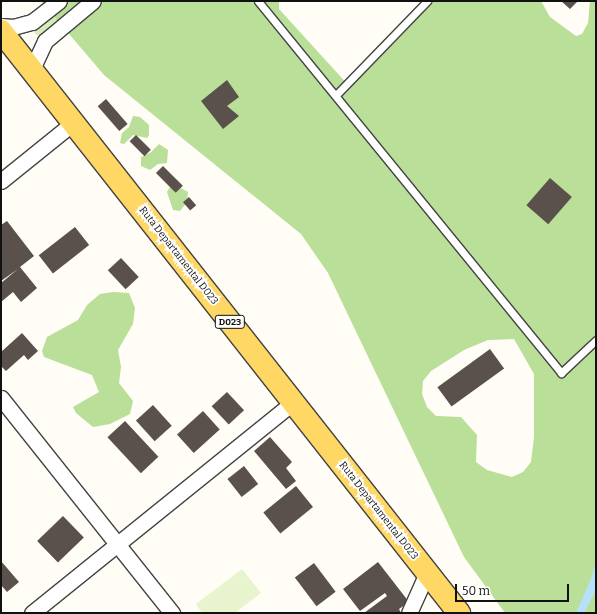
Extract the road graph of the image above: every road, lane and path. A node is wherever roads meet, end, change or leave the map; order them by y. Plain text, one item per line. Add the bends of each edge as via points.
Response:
1 (58, 1) edge
2 (93, 1) edge
3 (258, 1) edge
4 (427, 1) edge
5 (1, 26) edge
6 (1, 31) edge
7 (32, 69) junction
8 (336, 95) junction
9 (74, 122) junction
10 (1, 181) edge
11 (596, 340) edge
12 (1, 398) edge
13 (292, 403) junction
14 (118, 544) junction
15 (427, 573) junction
16 (32, 613) edge
17 (172, 613) edge
18 (409, 613) edge
19 (459, 613) edge

1 - 5 street via 32,22 12,27
2 - 7 street via 45,41 36,55
3 - 8 lane
4 - 8 lane
6 - 7 main road, Ruta Departamental D023 / D023
7 - 9 main road, Ruta Departamental D023 / D023
8 - 11 lane via 562,373
9 - 10 street
9 - 13 main road, Ruta Departamental D023 / D023
12 - 14 street
13 - 14 street
13 - 15 main road, Ruta Departamental D023 / D023
14 - 16 street
14 - 17 street
15 - 18 street
15 - 19 main road, Ruta Departamental D023 / D023

